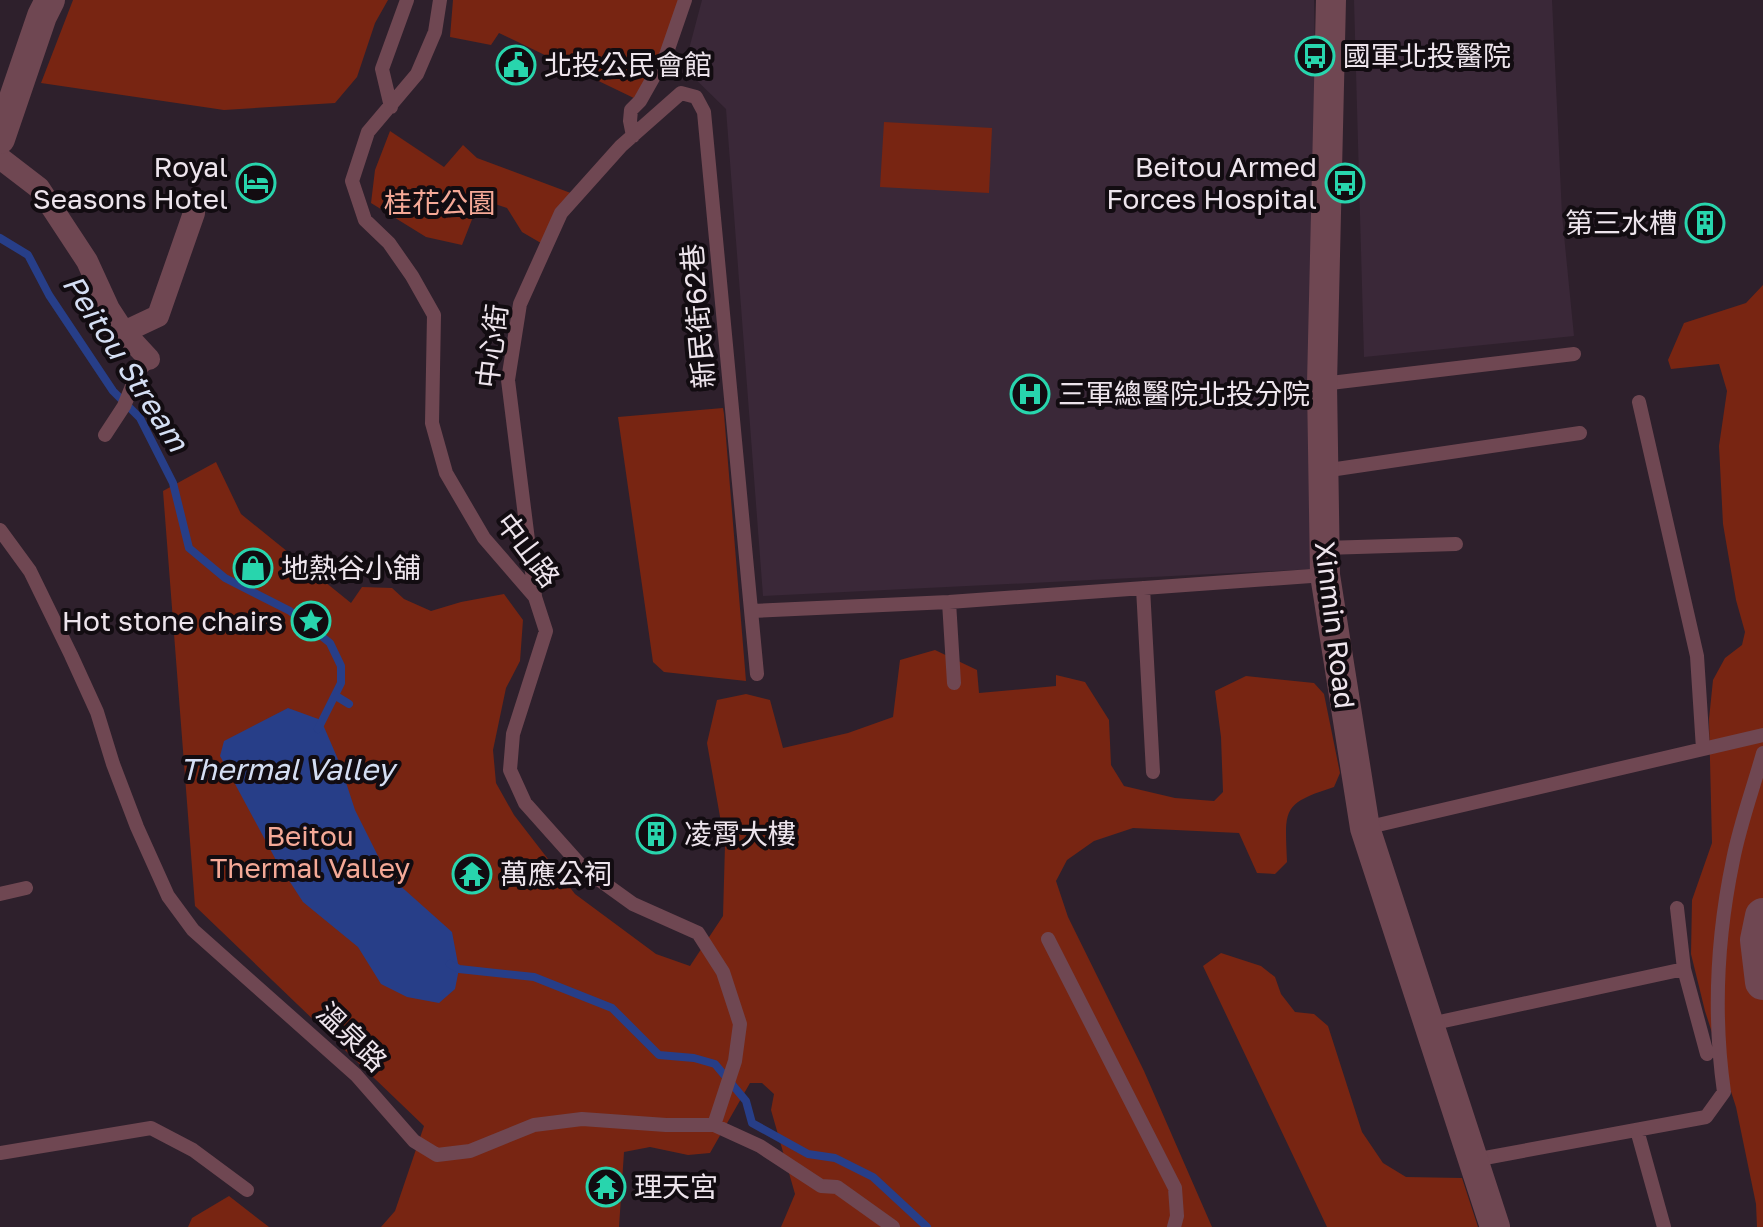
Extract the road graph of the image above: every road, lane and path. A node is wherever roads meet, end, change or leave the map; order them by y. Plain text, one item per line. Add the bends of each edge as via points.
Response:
1 (50, 0) edge
2 (407, 0) edge
3 (440, 0) edge
4 (685, 0) edge
5 (1331, 0) edge
6 (391, 107) junction
7 (633, 136) junction
8 (0, 139) edge
9 (0, 158) edge
10 (194, 213) dead end
11 (124, 332) junction
12 (1574, 354) dead end
13 (143, 368) joint
14 (1322, 384) junction
15 (1639, 402) dead end
16 (1580, 433) dead end
17 (105, 435) dead end
18 (1322, 471) junction
19 (0, 530) edge
20 (1456, 544) dead end
21 (1324, 561) junction
22 (1143, 588) junction
23 (535, 597) junction
24 (949, 602) junction
25 (752, 611) junction
26 (757, 674) dead end
27 (954, 683) dead end
28 (1763, 735) edge
29 (1703, 749) junction
30 (1763, 753) edge
31 (1153, 772) dead end
32 (1365, 828) junction
33 (26, 888) dead end
34 (0, 894) edge
35 (1677, 908) dead end
36 (1763, 916) edge
37 (1048, 939) dead end
38 (1684, 969) junction
39 (1763, 982) edge
40 (1430, 1024) junction
41 (1707, 1054) dead end
42 (714, 1125) junction
43 (1637, 1130) junction
44 (0, 1153) edge
45 (1474, 1160) junction
46 (247, 1190) dead end
47 (893, 1227) edge
48 (1174, 1227) edge
49 (1495, 1227) edge
50 (1664, 1227) edge

1 - 8 street
2 - 6 lane via 382,69
3 - 6 lane, 中山路 via 435,32 417,74
4 - 7 lane via 666,55 631,110
5 - 14 street, Xinmin Road
6 - 23 lane, 中山路 via 368,132 352,181 365,220 389,243 434,315 432,423 446,473 484,538
7 - 23 lane, 中心街 via 561,213 520,304 508,380
7 - 25 lane, 新民街62巷 via 681,93 696,97 704,112
9 - 11 street via 39,188 87,261
10 - 11 street via 158,316
11 - 13 street
12 - 14 lane
13 - 17 lane
14 - 18 street, Xinmin Road
15 - 29 lane via 1697,656
16 - 18 lane
18 - 21 street, Xinmin Road
19 - 42 lane, 溫泉路 via 30,571 78,669 168,896 193,930 356,1075 414,1141 437,1155 470,1151 534,1125 582,1119
20 - 21 lane
21 - 22 lane
21 - 32 street, Xinmin Road
22 - 24 lane
22 - 31 lane
23 - 42 lane, 中山路 via 546,631 513,734 510,770 525,803 583,868 633,904 698,933 723,972 740,1024 735,1061
24 - 25 lane
24 - 27 lane
25 - 26 lane
28 - 29 lane
29 - 32 lane
30 - 43 lane via 1733,857 1724,911 1717,987 1724,1092 1706,1117
32 - 40 street, Xinmin Road
33 - 34 lane
35 - 38 lane
36 - 39 street via 1758,940
37 - 48 lane via 1175,1188
38 - 40 lane
38 - 41 lane
40 - 45 street, Xinmin Road
42 - 47 lane, 溫泉路 via 760,1146 821,1186 837,1187
43 - 45 lane
43 - 50 lane
44 - 46 lane via 151,1128 193,1150
45 - 49 street, Xinmin Road

